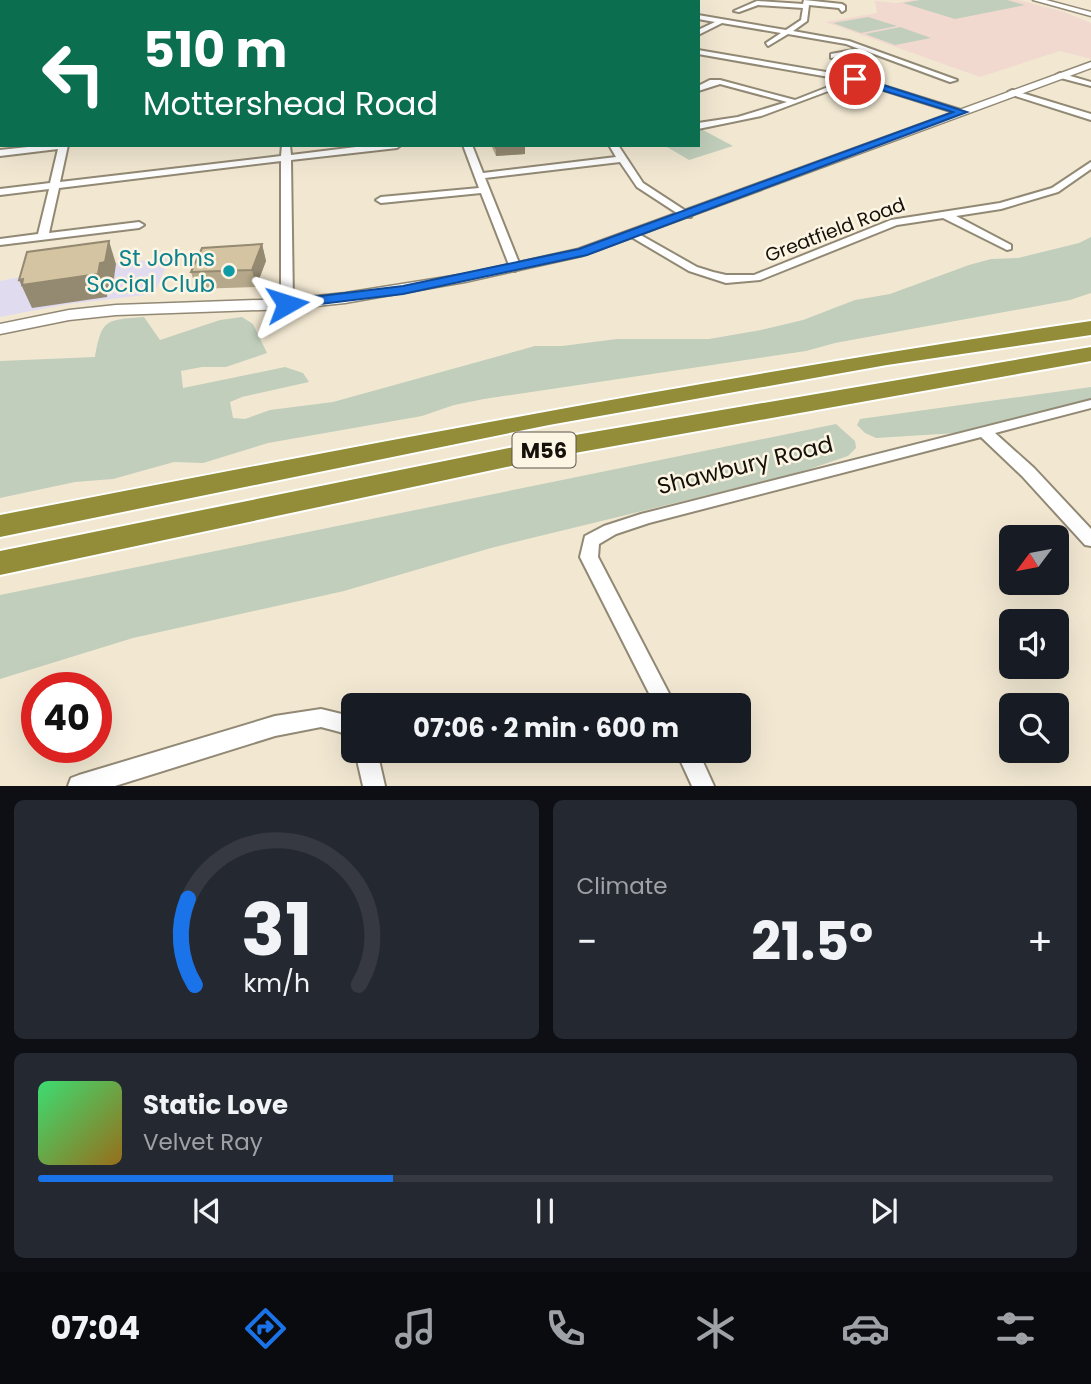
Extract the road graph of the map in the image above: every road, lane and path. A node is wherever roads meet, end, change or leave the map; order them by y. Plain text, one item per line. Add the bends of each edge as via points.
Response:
1 (1037, 0) edge
2 (807, 3) edge
3 (842, 6) dead end
4 (737, 9) dead end
5 (1091, 15) edge
6 (700, 17) edge
7 (721, 20) junction
8 (700, 31) edge
9 (787, 32) junction
10 (768, 41) dead end
11 (867, 49) junction
12 (700, 51) edge
13 (835, 53) dead end
14 (1091, 65) edge
15 (1060, 75) junction
16 (953, 77) dead end
17 (855, 79) junction
18 (1091, 84) edge
19 (700, 88) edge
20 (1012, 93) junction
21 (794, 102) junction
22 (963, 112) junction
23 (1091, 117) edge
24 (700, 126) edge
25 (48, 147) edge
26 (64, 147) edge
27 (286, 147) edge
28 (380, 147) edge
29 (468, 147) edge
30 (614, 147) edge
31 (0, 153) edge
32 (286, 158) junction
33 (621, 159) junction
34 (1091, 165) edge
35 (479, 176) junction
36 (56, 185) junction
37 (485, 190) junction
38 (0, 192) edge
39 (381, 201) dead end
40 (944, 214) junction
41 (687, 215) junction
42 (139, 225) dead end
43 (633, 235) junction
44 (42, 238) junction
45 (0, 242) edge
46 (1007, 247) dead end
47 (515, 268) junction
48 (287, 304) junction
49 (1091, 319) edge
50 (1091, 328) edge
51 (0, 329) edge
52 (1091, 354) edge
53 (887, 358) junction
54 (1091, 366) edge
55 (913, 383) junction
56 (1091, 404) edge
57 (983, 431) junction
58 (0, 526) edge
59 (1091, 540) edge
60 (0, 563) edge
61 (659, 693) edge
62 (341, 723) edge
63 (369, 763) edge
64 (693, 763) edge
65 (124, 779) edge
66 (79, 786) edge
67 (374, 786) edge
68 (704, 786) edge

1 - 5 street
2 - 3 street
2 - 4 street via 757,3
2 - 9 street via 804,21
6 - 7 street
7 - 8 street
7 - 9 street
9 - 10 street
9 - 11 street via 837,39
11 - 13 street
11 - 16 street
12 - 17 street
14 - 15 street
15 - 18 street
15 - 20 street
17 - 21 street
17 - 22 street
19 - 21 street via 720,82
20 - 22 street
20 - 23 street
21 - 24 street via 723,125
22 - 41 street
25 - 31 street
26 - 36 street
27 - 32 street
28 - 32 street
29 - 35 street
30 - 33 street
32 - 36 street
32 - 48 street
33 - 35 street
33 - 41 street via 640,185
34 - 40 street, Greatfield Road via 1055,190 1001,206
35 - 37 street
36 - 38 street
36 - 44 street
37 - 39 street
37 - 47 street
40 - 43 street, Greatfield Road via 895,222 772,273 742,280 693,269
40 - 46 street
41 - 43 street
42 - 44 street
43 - 47 street
44 - 45 street
47 - 48 street via 403,290
48 - 51 street via 116,310
49 - 53 highway, M56
50 - 53 highway, M56
52 - 55 highway, M56
53 - 58 highway, M56 via 549,417
54 - 55 highway, M56
55 - 60 highway, M56 via 558,447
56 - 57 street, Shawbury Road
57 - 59 street
57 - 61 street, Shawbury Road via 647,518 592,541 589,557
62 - 65 street via 321,718 275,726
63 - 67 street
64 - 68 street
65 - 66 street

